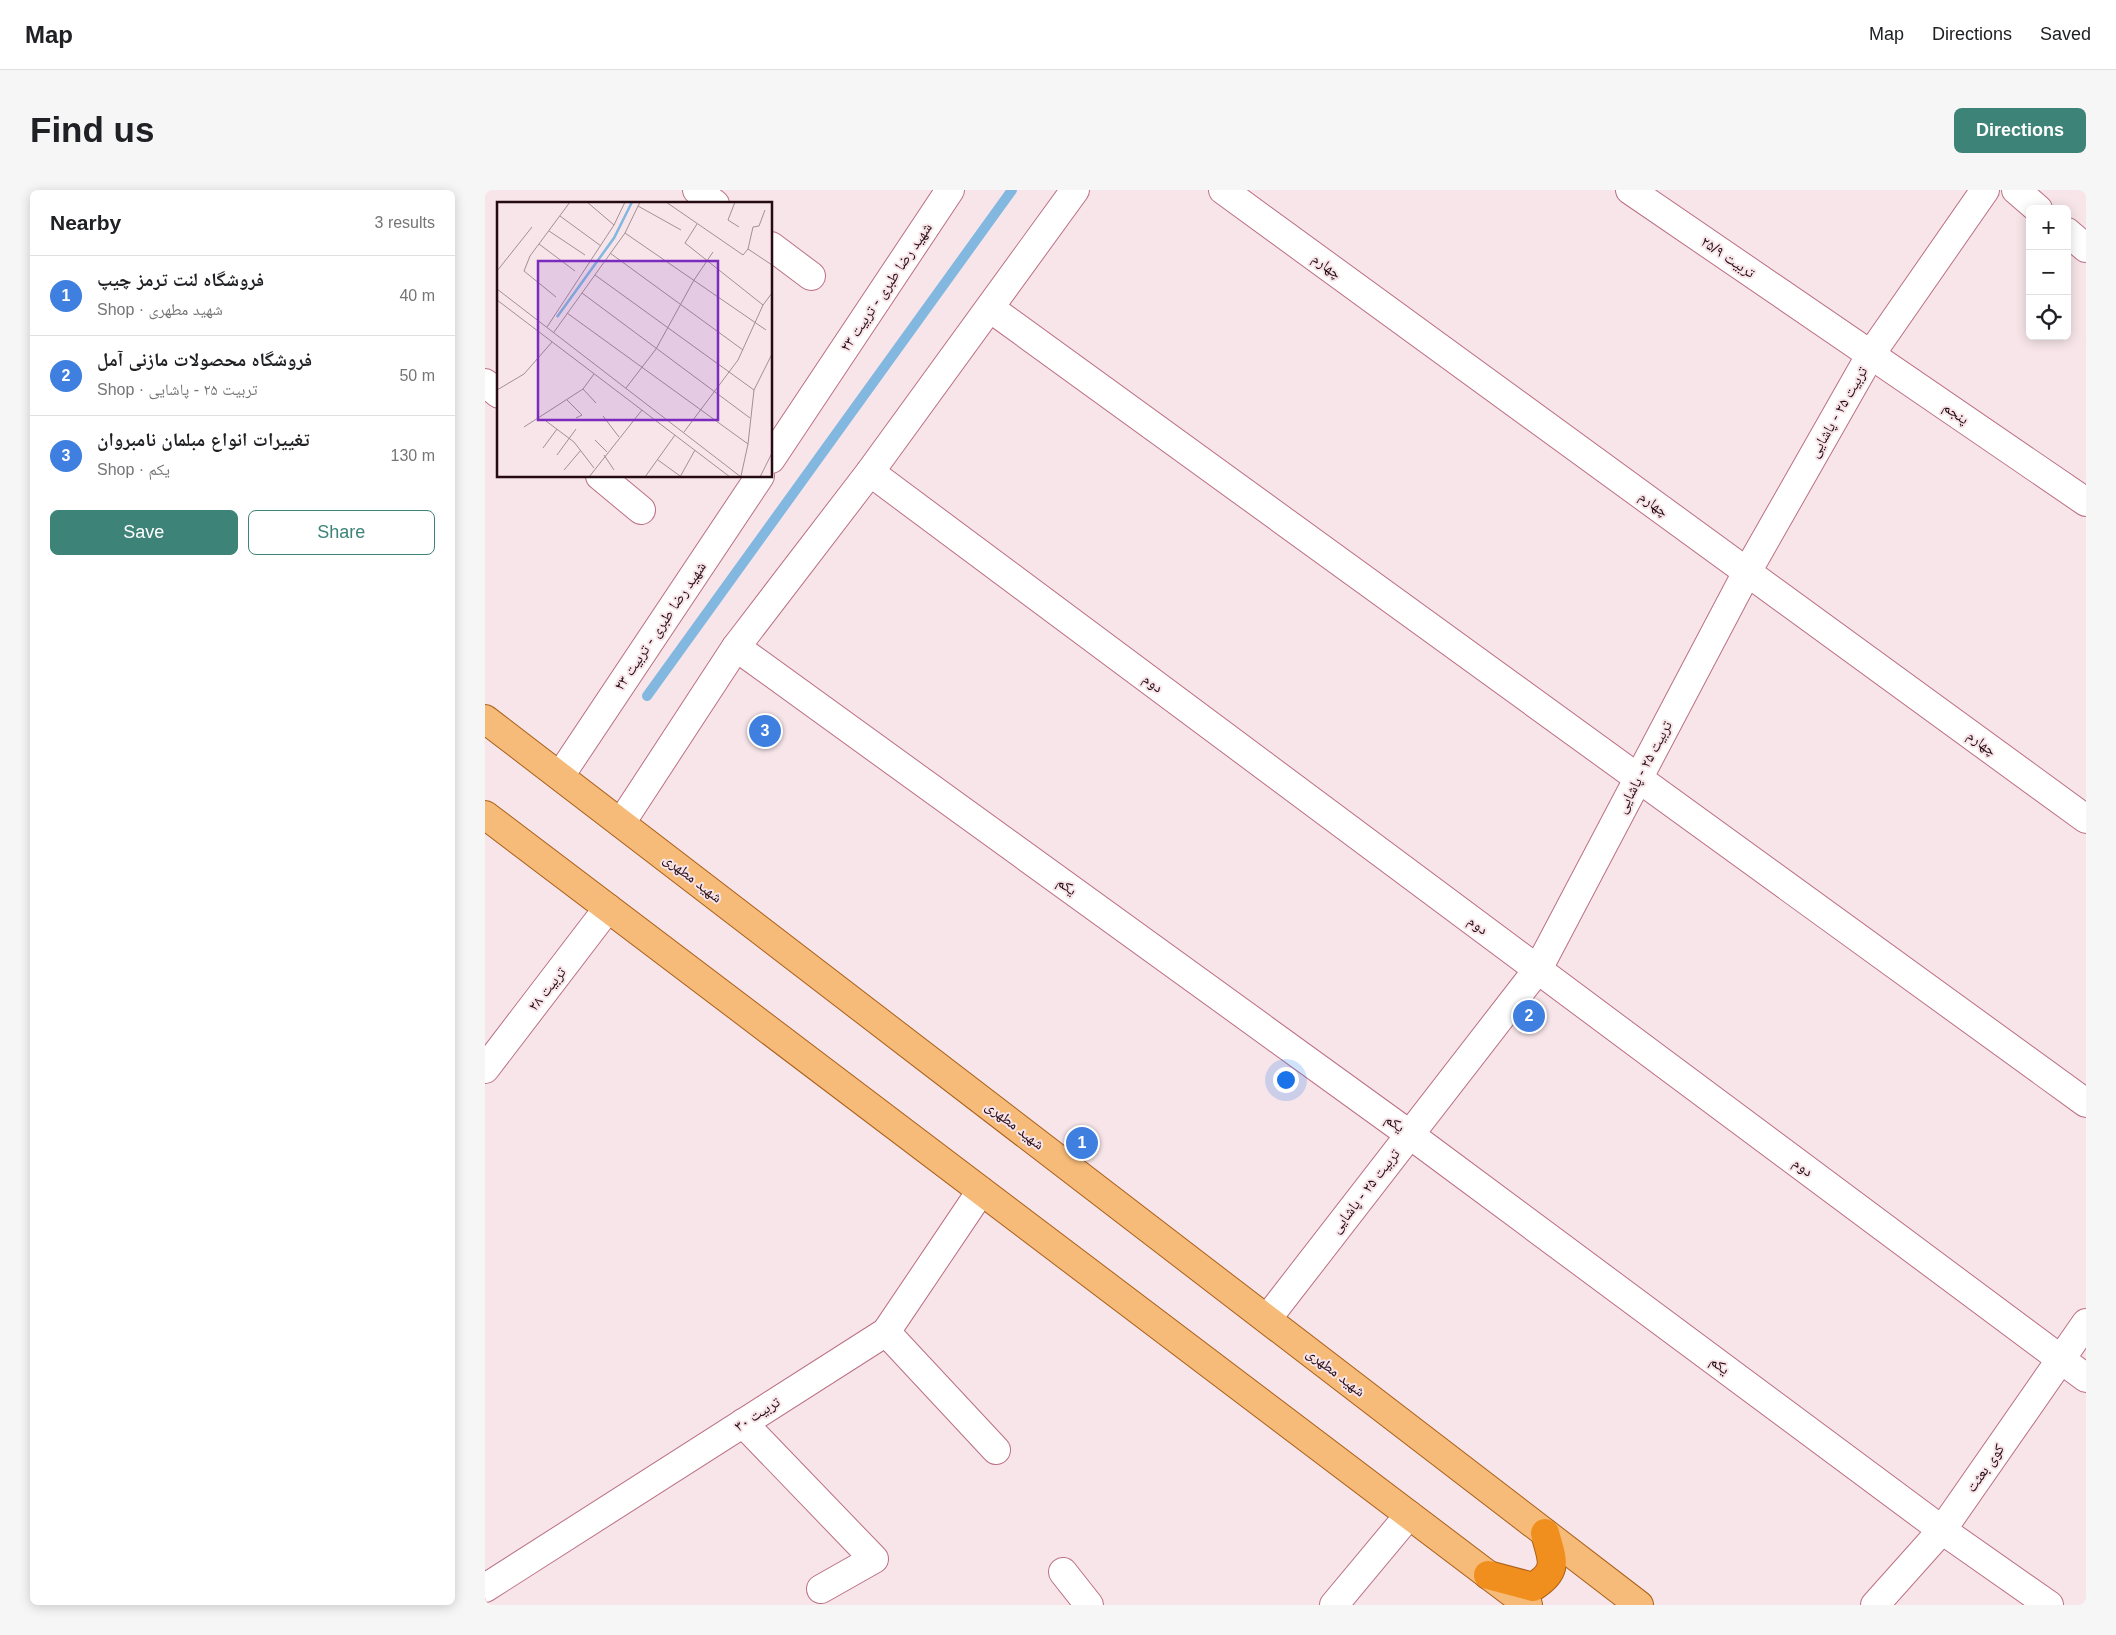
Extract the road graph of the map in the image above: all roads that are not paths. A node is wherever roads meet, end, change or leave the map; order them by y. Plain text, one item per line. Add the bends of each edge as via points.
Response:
1 (697, 190) edge
2 (950, 190) edge
3 (1075, 190) edge
4 (1223, 190) edge
5 (1631, 190) edge
6 (1985, 190) edge
7 (2016, 190) edge
8 (712, 202) edge
9 (2034, 205) edge
10 (2071, 235) edge
11 (773, 248) edge
12 (2086, 248) edge
13 (811, 276) dead end
14 (990, 308) junction
15 (1826, 324) joint
16 (1871, 354) junction
17 (485, 382) edge
18 (497, 392) edge
19 (773, 456) edge
20 (870, 472) junction
21 (602, 478) edge
22 (759, 478) edge
23 (2086, 502) edge
24 (641, 510) dead end
25 (1747, 572) junction
26 (736, 647) junction
27 (485, 718) edge
28 (560, 776) junction
29 (1638, 778) junction
30 (485, 815) edge
31 (2086, 818) edge
32 (621, 823) junction
33 (609, 908) junction
34 (1538, 969) junction
35 (485, 1069) edge
36 (2086, 1103) edge
37 (1409, 1134) junction
38 (981, 1191) junction
39 (1267, 1319) junction
40 (2086, 1323) edge
41 (886, 1332) junction
42 (2061, 1360) junction
43 (2086, 1378) edge
44 (743, 1423) junction
45 (996, 1450) dead end
46 (1409, 1515) junction
47 (1942, 1530) junction
48 (1545, 1533) junction
49 (1063, 1572) dead end
50 (1488, 1575) junction
51 (485, 1588) edge
52 (821, 1589) dead end
53 (1089, 1605) edge
54 (1334, 1605) edge
55 (1528, 1605) edge
56 (1639, 1605) edge
57 (1875, 1605) edge
58 (2049, 1605) edge

1 - 8 street
2 - 19 street, شهید رضا طبری - تربیت ۲۳
3 - 14 street
4 - 25 street, چهارم
5 - 15 street, تربیت ۲۵/۹
6 - 16 street, تربیت ۲۵ - پاشایی
7 - 9 street
10 - 12 street
11 - 13 street
14 - 20 street
14 - 29 street
15 - 16 street, پنجم
16 - 23 street, پنجم
16 - 25 street, تربیت ۲۵ - پاشایی
17 - 18 street
20 - 26 street
20 - 34 street, دوم
21 - 24 street
22 - 28 street, شهید رضا طبری - تربیت ۲۳
25 - 29 street, تربیت ۲۵ - پاشایی
25 - 31 street, چهارم
26 - 32 street
26 - 37 street, یکم
27 - 28 main road, شهید مطهری
28 - 32 main road, شهید مطهری
29 - 34 street, تربیت ۲۵ - پاشایی
29 - 36 street
30 - 33 main road
32 - 39 main road, شهید مطهری
33 - 35 street, تربیت ۲۸
33 - 38 main road
34 - 37 street, تربیت ۲۵ - پاشایی
34 - 42 street, دوم
37 - 39 street, تربیت ۲۵ - پاشایی
37 - 47 street, یکم
38 - 41 street, تربیت ۳۰
38 - 46 main road
39 - 48 main road, شهید مطهری
40 - 42 street, کوی بعثت
41 - 44 street, تربیت ۳۰
41 - 45 street
42 - 43 street, دوم
42 - 47 street, کوی بعثت
44 - 51 street, تربیت ۳۰
44 - 52 street via 873,1559
46 - 50 main road
46 - 54 street
47 - 57 street, کوی بعثت
47 - 58 street, یکم
48 - 50 highway via 1553,1563 1547,1578 1533,1587
48 - 56 main road, شهید مطهری
49 - 53 street
50 - 55 main road

